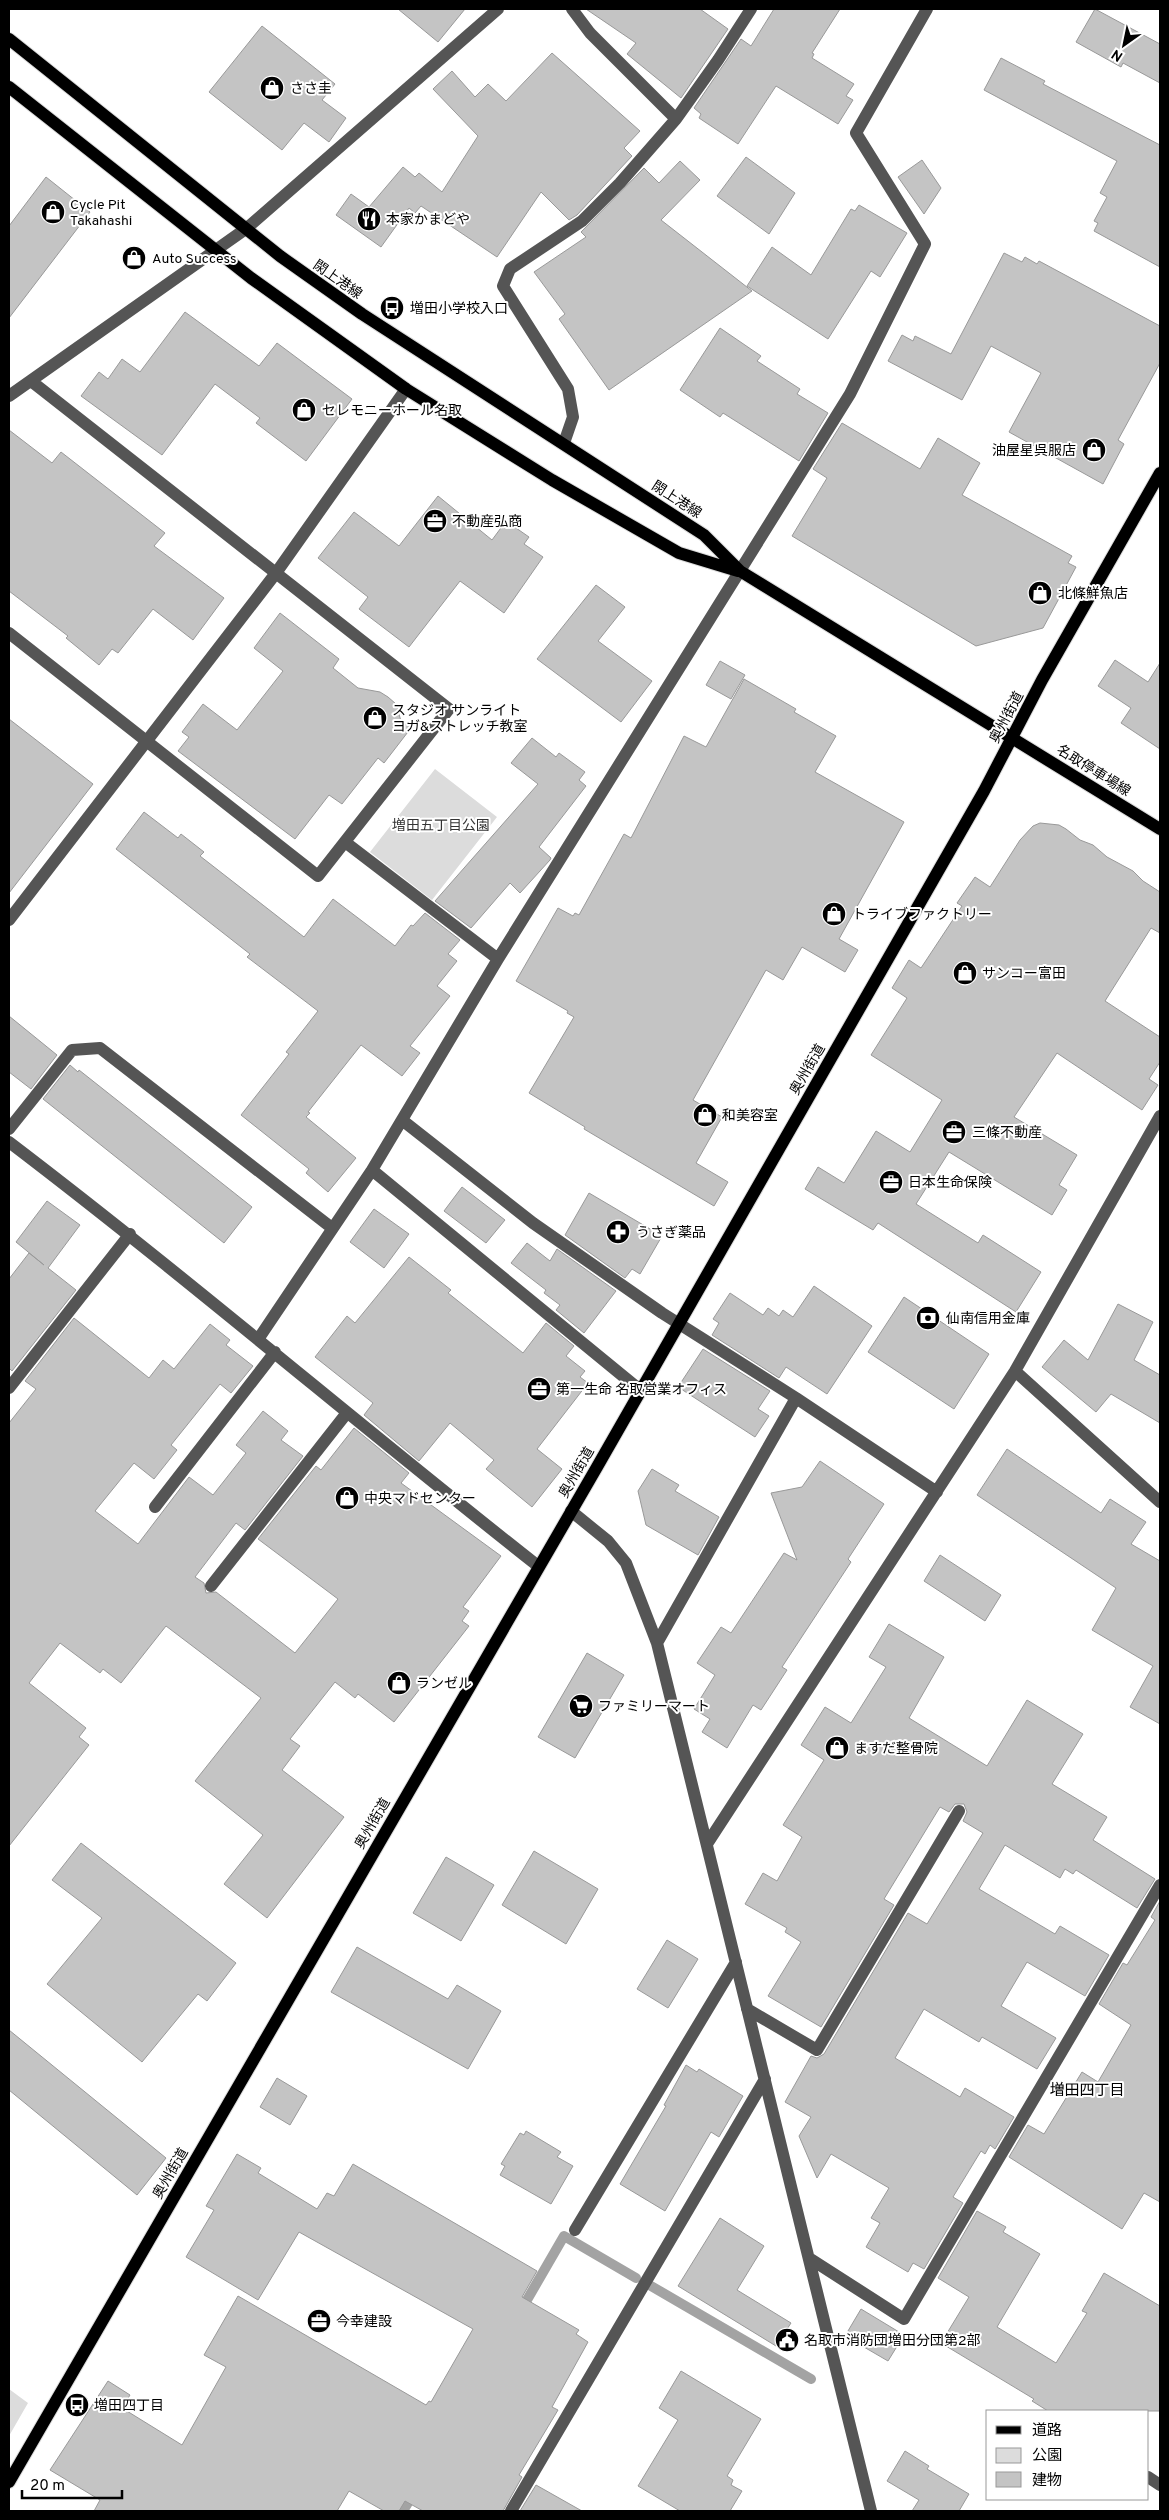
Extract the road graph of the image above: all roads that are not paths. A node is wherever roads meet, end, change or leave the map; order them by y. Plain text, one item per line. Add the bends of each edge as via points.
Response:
1 (498, 9) edge
2 (572, 9) edge
3 (751, 9) edge
4 (927, 9) edge
5 (9, 39) edge
6 (9, 87) edge
7 (676, 119) junction
8 (247, 228) junction
9 (216, 250) junction
10 (31, 381) junction
11 (406, 389) junction
12 (9, 396) edge
13 (564, 443) junction
14 (1160, 472) edge
15 (740, 571) junction
16 (276, 573) junction
17 (9, 633) edge
18 (1012, 736) junction
19 (145, 740) junction
20 (1160, 828) edge
21 (345, 842) junction
22 (9, 920) edge
23 (498, 959) junction
24 (1160, 1116) edge
25 (402, 1120) junction
26 (9, 1129) edge
27 (9, 1142) edge
28 (372, 1170) junction
29 (332, 1228) junction
30 (130, 1234) junction
31 (677, 1324) junction
32 (259, 1338) junction
33 (275, 1352) junction
34 (1015, 1371) junction
35 (9, 1388) edge
36 (640, 1390) junction
37 (796, 1398) junction
38 (346, 1414) junction
39 (937, 1492) junction
40 (1160, 1502) edge
41 (155, 1507) dead end
42 (571, 1511) junction
43 (538, 1566) junction
44 (211, 1586) dead end
45 (657, 1643) junction
46 (959, 1811) dead end
47 (707, 1844) junction
48 (1160, 1884) edge
49 (736, 1962) junction
50 (747, 2009) junction
51 (764, 2079) junction
52 (576, 2230) dead end
53 (809, 2258) junction
54 (1149, 2478) edge
55 (9, 2482) edge
56 (1160, 2484) edge
57 (511, 2511) edge
58 (870, 2511) edge

1 - 8 street
2 - 7 street via 590,33
3 - 7 street
4 - 15 street via 856,133 925,244 850,394
5 - 8 main road, 閖上港線
6 - 9 main road, 閖上港線
7 - 13 street via 582,221 510,269 503,286 568,389 573,417
8 - 9 street
8 - 13 main road, 閖上港線 via 280,256 362,314
9 - 10 street
9 - 11 main road, 閖上港線
10 - 12 street
10 - 16 street
11 - 15 main road, 閖上港線 via 679,554
11 - 16 street
13 - 15 main road, 閖上港線 via 704,535
14 - 18 main road, 奥州街道
15 - 18 main road, 閖上港線
15 - 23 street
16 - 19 street
16 - 21 street via 449,709
17 - 19 street
18 - 20 main road, 名取停車場線
18 - 31 main road, 奥州街道 via 979,800
19 - 21 street via 318,876
19 - 22 street
21 - 23 street
23 - 25 street
24 - 34 street
25 - 28 street
25 - 31 street via 533,1223
26 - 29 street via 72,1050 100,1048
27 - 30 street
28 - 29 street
28 - 36 street
29 - 32 street
30 - 32 street
30 - 35 street
31 - 36 main road, 奥州街道
31 - 37 street
32 - 33 street
33 - 38 street
33 - 41 street
34 - 39 street
34 - 40 street
36 - 42 main road, 奥州街道
37 - 39 street
37 - 45 street
38 - 43 street
38 - 44 street
39 - 47 street
42 - 43 main road, 奥州街道
42 - 45 street via 608,1541 626,1563
43 - 55 main road, 奥州街道
45 - 47 street
46 - 50 street via 817,2050
47 - 49 street
48 - 53 street via 904,2319
49 - 50 street
49 - 52 street
50 - 51 street
51 - 53 street
51 - 57 street
53 - 58 street
54 - 56 street

